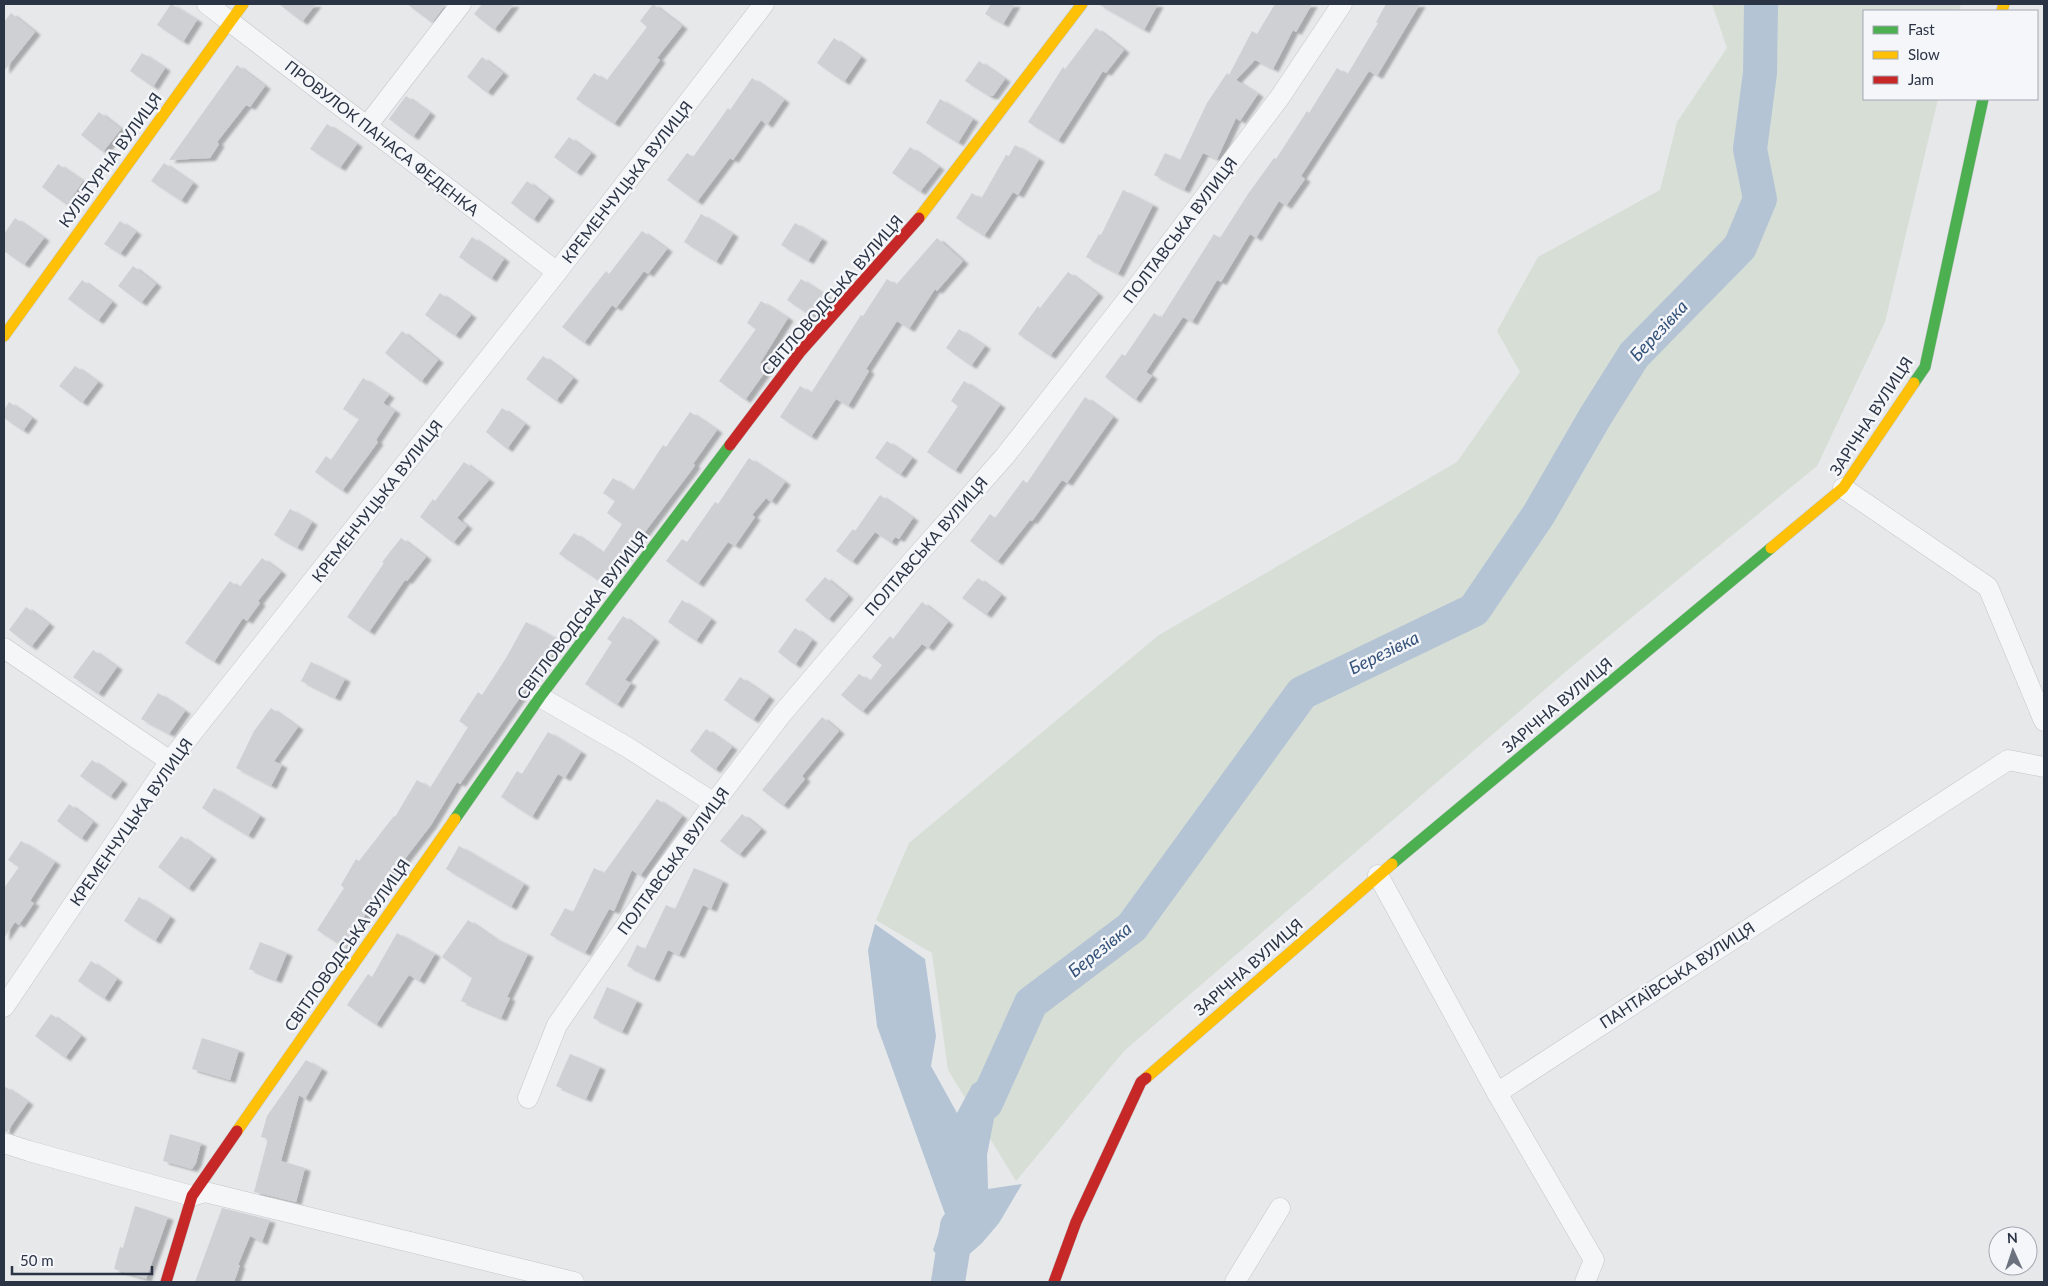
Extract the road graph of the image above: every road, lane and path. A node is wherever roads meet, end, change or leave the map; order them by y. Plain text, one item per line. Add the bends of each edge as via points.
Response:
1 (208, 4) edge
2 (243, 4) edge
3 (462, 4) edge
4 (764, 4) edge
5 (1082, 4) edge
6 (1342, 4) edge
7 (231, 21) junction
8 (1983, 100) edge
9 (367, 126) junction
10 (556, 272) junction
11 (4, 336) edge
12 (1843, 488) junction
13 (4, 648) edge
14 (540, 697) junction
15 (2044, 721) edge
16 (170, 762) junction
17 (2044, 767) edge
18 (714, 803) junction
19 (1378, 874) junction
20 (4, 1008) edge
21 (1497, 1092) junction
22 (528, 1098) dead end
23 (4, 1142) edge
24 (192, 1196) junction
25 (1280, 1208) dead end
26 (166, 1282) edge
27 (574, 1282) edge
28 (1054, 1282) edge
29 (1235, 1282) edge
30 (1585, 1282) edge

1 - 7 street, ПРОВУЛОК ПАНАСА ФЕДЕНКА
2 - 7 street, КУЛЬТУРНА ВУЛИЦЯ
3 - 9 street
4 - 10 street, КРЕМЕНЧУЦЬКА ВУЛИЦЯ
5 - 14 street, СВІТЛОВОДСЬКА ВУЛИЦЯ via 927,209 801,351
6 - 18 street, ПОЛТАВСЬКА ВУЛИЦЯ via 1274,105 1011,448 781,715
7 - 9 street, ПРОВУЛОК ПАНАСА ФЕДЕНКА
7 - 11 street, КУЛЬТУРНА ВУЛИЦЯ
8 - 12 street, ЗАРІЧНА ВУЛИЦЯ via 1925,367
9 - 10 street, ПРОВУЛОК ПАНАСА ФЕДЕНКА
10 - 16 street, КРЕМЕНЧУЦЬКА ВУЛИЦЯ
12 - 15 street via 1988,587
12 - 19 street, ЗАРІЧНА ВУЛИЦЯ
13 - 16 street
14 - 18 street via 627,746
14 - 24 street, СВІТЛОВОДСЬКА ВУЛИЦЯ
16 - 20 street, КРЕМЕНЧУЦЬКА ВУЛИЦЯ
17 - 21 street, ПАНТАЇВСЬКА ВУЛИЦЯ via 2008,760
18 - 22 street, ПОЛТАВСЬКА ВУЛИЦЯ via 557,1025
19 - 21 street
19 - 28 street, ЗАРІЧНА ВУЛИЦЯ via 1141,1082 1076,1222
21 - 30 street via 1594,1260
23 - 24 street via 29,1152
24 - 26 street, СВІТЛОВОДСЬКА ВУЛИЦЯ
24 - 27 street via 205,1192
25 - 29 street

